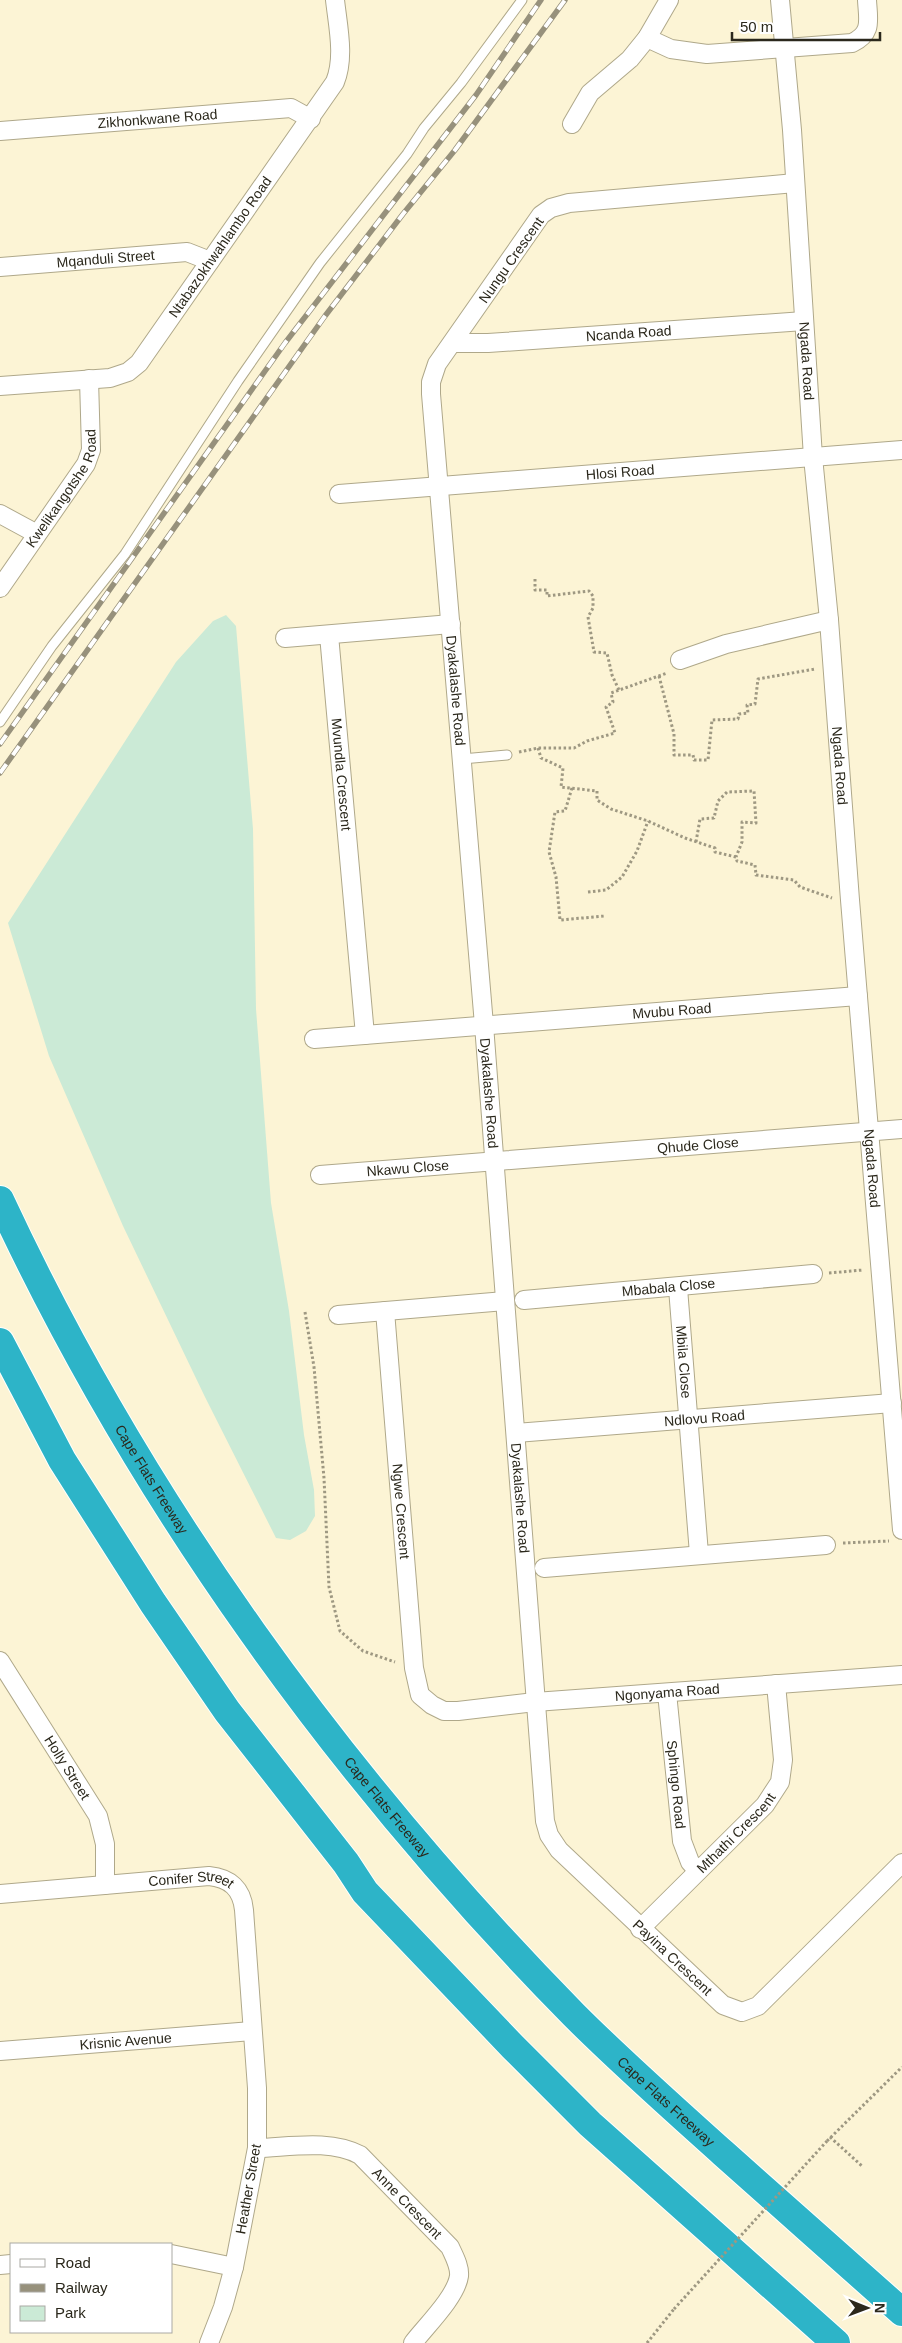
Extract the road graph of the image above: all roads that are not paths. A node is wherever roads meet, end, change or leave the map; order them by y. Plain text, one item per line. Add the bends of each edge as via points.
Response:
1 (335, 0) edge
2 (522, 0) edge
3 (669, 0) edge
4 (780, 0) edge
5 (866, 0) edge
6 (647, 38) junction
7 (784, 48) junction
8 (311, 119) junction
9 (572, 124) dead end
10 (0, 131) edge
11 (795, 183) junction
12 (210, 261) junction
13 (0, 267) edge
14 (804, 322) junction
15 (453, 343) junction
16 (89, 379) junction
17 (0, 386) edge
18 (902, 450) edge
19 (813, 458) junction
20 (440, 486) junction
21 (339, 494) dead end
22 (0, 514) edge
23 (37, 534) junction
24 (0, 588) edge
25 (829, 620) junction
26 (451, 624) junction
27 (329, 635) junction
28 (285, 638) dead end
29 (680, 660) road end
30 (0, 722) edge
31 (507, 755) road end
32 (462, 759) junction
33 (858, 996) junction
34 (484, 1025) junction
35 (365, 1035) junction
36 (314, 1039) dead end
37 (902, 1129) edge
38 (870, 1132) junction
39 (494, 1161) junction
40 (320, 1175) dead end
41 (0, 1200) edge
42 (812, 1274) road end
43 (678, 1288) junction
44 (524, 1300) dead end
45 (505, 1301) junction
46 (385, 1311) junction
47 (338, 1315) dead end
48 (0, 1342) edge
49 (892, 1404) junction
50 (688, 1420) junction
51 (516, 1433) junction
52 (898, 1536) edge
53 (826, 1545) road end
54 (699, 1554) junction
55 (544, 1568) dead end
56 (0, 1661) edge
57 (902, 1674) edge
58 (776, 1684) junction
59 (667, 1693) junction
60 (535, 1702) junction
61 (432, 1705) joint
62 (902, 1863) edge
63 (698, 1871) junction
64 (105, 1885) junction
65 (0, 1894) edge
66 (640, 1929) junction
67 (252, 2031) junction
68 (0, 2051) edge
69 (257, 2148) junction
70 (172, 2254) edge
71 (234, 2267) junction
72 (902, 2312) edge
73 (209, 2343) edge
74 (413, 2343) edge
75 (836, 2343) edge

1 - 8 street, Ntabazokhwahlambo Road via 339,72
2 - 30 lane via 407,154 320,263 125,554 52,646
3 - 6 street
4 - 7 street, Ngada Road
5 - 7 street via 868,25 863,38 852,43
6 - 7 street via 688,53
6 - 9 street via 630,60 590,93
7 - 11 street, Ngada Road
8 - 10 street, Zikhonkwane Road via 291,108
8 - 12 street, Ntabazokhwahlambo Road
11 - 14 street, Ngada Road
11 - 15 street, Nungu Crescent via 569,203 551,208 541,215
12 - 13 street, Mqanduli Street via 186,252
12 - 16 street, Ntabazokhwahlambo Road via 139,363 118,376
14 - 15 street, Ncanda Road
14 - 19 street, Ngada Road
15 - 20 street, Nungu Crescent via 437,364 431,382
16 - 17 street, Ntabazokhwahlambo Road
16 - 23 street, Kwelikangotshe Road via 91,450 83,468
18 - 19 street, Hlosi Road
19 - 20 street, Hlosi Road
19 - 25 street, Ngada Road
20 - 21 street, Hlosi Road
20 - 26 street, Dyakalashe Road
22 - 23 street
23 - 24 street, Kwelikangotshe Road
25 - 29 street via 726,644
25 - 33 street, Ngada Road
26 - 27 street
26 - 32 street, Dyakalashe Road
27 - 28 street
27 - 35 street, Mvundla Crescent
31 - 32 lane
32 - 34 street, Dyakalashe Road
33 - 34 street, Mvubu Road
33 - 38 street, Ngada Road
34 - 35 street
34 - 39 street, Dyakalashe Road
35 - 36 street
37 - 38 street, Qhude Close
38 - 39 street, Qhude Close
38 - 49 street, Ngada Road
39 - 40 street, Nkawu Close
39 - 45 street, Dyakalashe Road
41 - 72 highway, Cape Flats Freeway via 26,1255 116,1421 275,1665 364,1780 492,1930 577,2018 649,2087
42 - 43 street, Mbabala Close
43 - 44 street, Mbabala Close
43 - 50 street, Mbila Close
45 - 46 street
45 - 51 street, Dyakalashe Road
46 - 47 street
46 - 61 street, Ngwe Crescent via 414,1668 420,1695
48 - 75 highway via 62,1460 153,1603 227,1711 365,1892 590,2124
49 - 50 street, Ndlovu Road
49 - 52 street, Ngada Road
50 - 51 street, Ndlovu Road
50 - 54 street, Mbila Close
51 - 60 street, Dyakalashe Road
53 - 54 street
54 - 55 street
56 - 64 street, Holly Street via 98,1816 105,1844
57 - 58 street, Ngonyama Road
58 - 59 street, Ngonyama Road
58 - 63 street, Mthathi Crescent via 783,1760 780,1782 765,1804
59 - 60 street, Ngonyama Road
59 - 63 street, Sphingo Road via 682,1841 690,1862
60 - 61 street, Ngonyama Road via 458,1711
60 - 66 street, Payina Crescent via 545,1821 550,1835 559,1850
62 - 66 street, Payina Crescent via 758,2006 742,2012 723,2005
63 - 66 street, Mthathi Crescent
64 - 65 street, Conifer Street
64 - 67 street, Conifer Street via 209,1876 219,1877 235,1886 244,1901
67 - 68 street, Krisnic Avenue
67 - 69 street, Heather Street via 258,2108
69 - 71 street, Heather Street
69 - 74 street, Anne Crescent via 310,2146 348,2149 360,2155 450,2247 459,2276 452,2294
70 - 71 street
71 - 73 street, Heather Street

